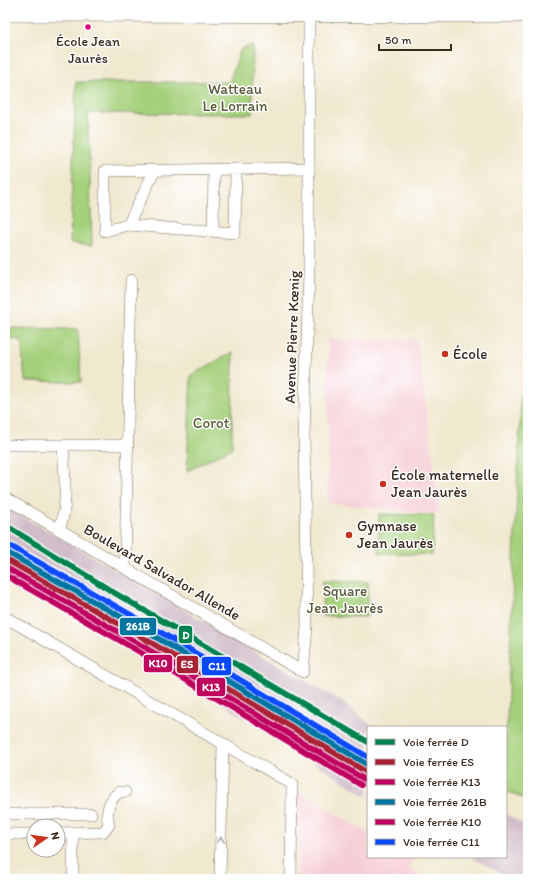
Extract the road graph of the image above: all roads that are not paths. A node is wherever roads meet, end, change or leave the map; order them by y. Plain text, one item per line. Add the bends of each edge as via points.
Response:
1 (5, 13) edge
2 (112, 14) edge
3 (528, 14) edge
4 (306, 17) edge
5 (5, 24) edge
6 (528, 24) edge
7 (309, 168) junction
8 (236, 169) junction
9 (155, 170) junction
10 (214, 170) junction
11 (128, 225) junction
12 (213, 232) junction
13 (130, 280) dead end
14 (5, 445) edge
15 (128, 445) junction
16 (63, 446) junction
17 (5, 498) edge
18 (58, 529) junction
19 (125, 567) junction
20 (5, 617) edge
21 (303, 672) joint
22 (223, 744) junction
23 (125, 792) dead end
24 (5, 814) edge
25 (91, 814) dead end
26 (66, 833) edge
27 (73, 833) junction
28 (5, 834) edge
29 (26, 834) edge
30 (73, 879) edge
31 (220, 879) edge
32 (291, 879) edge

1 - 2 main road
2 - 4 main road
2 - 5 main road
3 - 4 main road
4 - 6 main road
4 - 7 street, Avenue Pierre Kœnig
7 - 8 street
7 - 21 street, Avenue Pierre Kœnig via 309,295 304,436 306,626
8 - 10 street
8 - 12 street via 235,232
9 - 10 street
9 - 11 street
9 - 11 street via 105,172 105,231
10 - 12 street
11 - 12 street
13 - 15 street
14 - 16 street
15 - 16 street
15 - 19 street
16 - 18 street via 64,496 62,522
17 - 18 street, Boulevard Salvador Allende
18 - 19 street, Boulevard Salvador Allende
19 - 21 street, Boulevard Salvador Allende
20 - 22 street
31 -> 22 street
22 - 32 street via 292,784
23 - 27 street via 119,792 110,799 108,825 103,832
24 - 25 street
26 - 27 street
27 - 30 street
28 - 29 street

